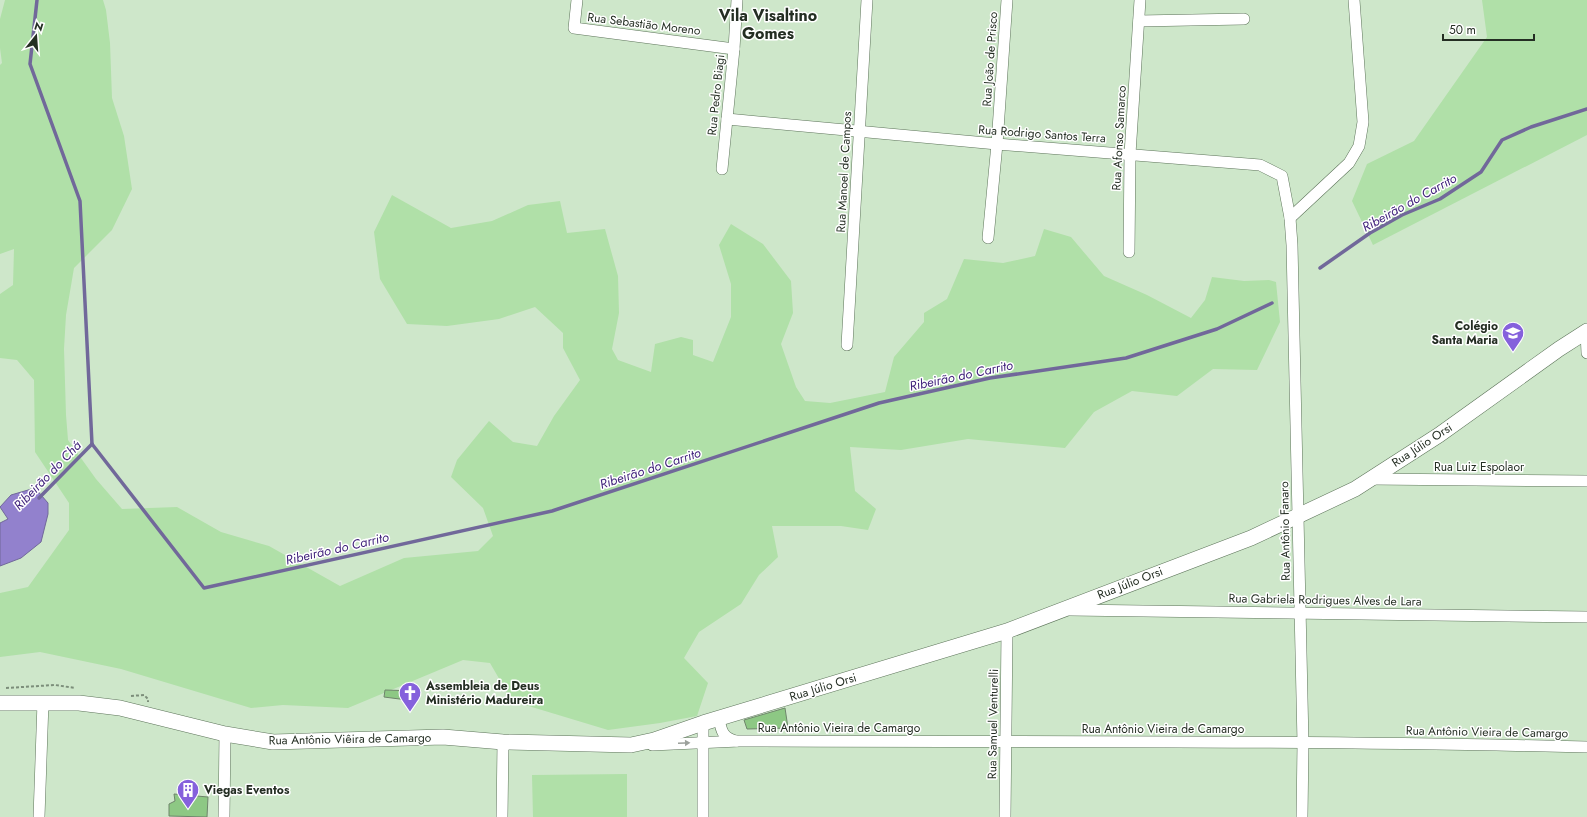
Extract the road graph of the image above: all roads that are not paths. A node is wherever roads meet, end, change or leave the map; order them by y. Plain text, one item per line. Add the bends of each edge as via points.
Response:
1 (577, 0) edge
2 (737, 0) edge
3 (867, 0) edge
4 (1007, 0) edge
5 (1140, 0) edge
6 (1354, 0) edge
7 (1244, 19) dead end
8 (1139, 21) junction
9 (734, 49) junction
10 (727, 119) junction
11 (859, 132) junction
12 (997, 144) junction
13 (1130, 154) junction
14 (722, 169) dead end
15 (1290, 218) junction
16 (988, 238) dead end
17 (1292, 245) joint
18 (1129, 252) dead end
19 (1587, 337) edge
20 (847, 345) dead end
21 (1587, 352) edge
22 (1370, 479) junction
23 (1587, 481) edge
24 (1298, 516) junction
25 (1062, 609) junction
26 (1300, 613) junction
27 (1587, 617) edge
28 (1007, 631) junction
29 (43, 702) junction
30 (0, 703) edge
31 (719, 718) junction
32 (703, 723) junction
33 (225, 734) junction
34 (739, 741) junction
35 (503, 742) junction
36 (1007, 742) junction
37 (1303, 742) junction
38 (703, 743) junction
39 (632, 745) junction
40 (1587, 747) edge
41 (39, 817) edge
42 (224, 817) edge
43 (502, 817) edge
44 (703, 817) edge
45 (1005, 817) edge
46 (1302, 817) edge

1 - 9 street, Rua Sebastião Moreno via 574,28
2 - 9 street, Rua Pedro Biagi
3 - 11 street, Rua Manoel de Campos
4 - 12 street, Rua João de Prisco
5 - 8 street, Rua Afonso Samarco
6 - 15 street via 1363,122 1359,146 1349,163
7 - 8 street
8 - 13 street, Rua Afonso Samarco
9 - 10 street, Rua Pedro Biagi
10 - 11 street, Rua Rodrigo Santos Terra
10 - 14 street, Rua Pedro Biagi
11 - 12 street, Rua Rodrigo Santos Terra
11 - 20 street, Rua Manoel de Campos
12 - 13 street, Rua Rodrigo Santos Terra
12 - 16 street, Rua João de Prisco
13 - 15 street, Rua Rodrigo Santos Terra via 1260,165 1282,176
13 - 18 street, Rua Afonso Samarco
15 - 17 street, Rua Rodrigo Santos Terra
17 - 24 street, Rua Antônio Fanaro
19 - 21 street
19 - 22 main road, Rua Júlio Orsi via 1559,349 1439,435
22 - 23 street, Rua Luiz Espolaor
22 - 24 main road, Rua Júlio Orsi via 1355,489
24 - 25 main road, Rua Júlio Orsi via 1251,538
24 - 26 street, Rua Antônio Fanaro
25 - 26 street, Rua Gabriela Rodrigues Alves de Lara
25 - 28 main road, Rua Júlio Orsi
26 - 27 street, Rua Gabriela Rodrigues Alves de Lara
26 - 37 street, Rua Antônio Fanaro
28 - 31 main road, Rua Júlio Orsi
28 - 36 street, Rua Samuel Venturelli
29 - 30 main road, Rua Antônio Viêira de Camargo
29 - 33 main road, Rua Antônio Viêira de Camargo via 79,702 120,708
29 - 41 street
31 - 32 main road, Rua Júlio Orsi
31 - 34 street via 724,736
32 - 38 street
32 - 39 main road, Rua Júlio Orsi
33 - 35 main road, Rua Antônio Viêira de Camargo via 273,742 443,737
33 - 42 street
34 - 36 street, Rua Antônio Vieira de Camargo
34 - 38 street, Rua Antônio Vieira de Camargo
35 - 39 main road, Rua Antônio Viêira de Camargo
35 - 43 street
36 - 37 street, Rua Antônio Vieira de Camargo
36 - 45 street, Rua Samuel Venturelli
37 - 40 street, Rua Antônio Vieira de Camargo
37 - 46 street, Rua Antônio Fanaro
39 -> 38 street, Rua Antônio Vieira de Camargo
38 - 44 street

